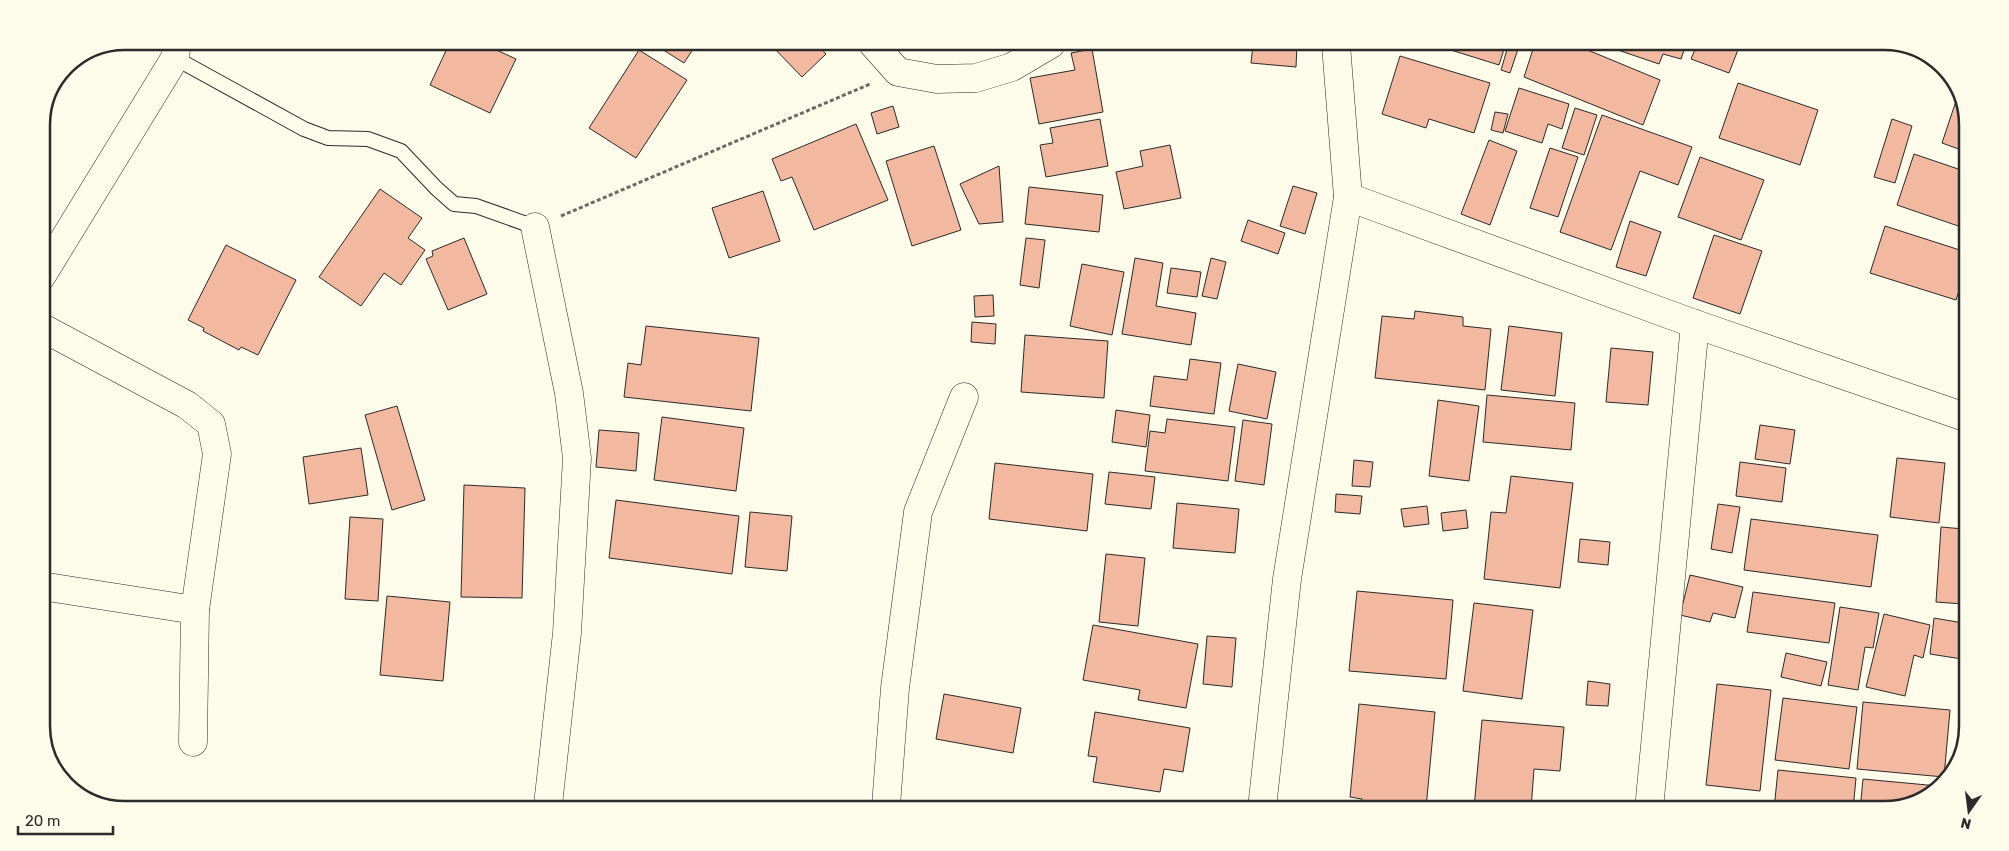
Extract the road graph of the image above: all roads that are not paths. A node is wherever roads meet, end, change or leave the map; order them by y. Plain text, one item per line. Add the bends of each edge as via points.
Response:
1 (176, 50) edge
2 (878, 50) edge
3 (1041, 50) edge
4 (1336, 50) edge
5 (1348, 197) junction
6 (535, 227) joint
7 (50, 262) edge
8 (1695, 324) junction
9 (50, 332) edge
10 (964, 398) dead end
11 (1959, 415) edge
12 (50, 587) edge
13 (195, 610) junction
14 (193, 742) dead end
15 (548, 801) edge
16 (886, 801) edge
17 (1263, 801) edge
18 (1650, 801) edge

1 - 6 lane via 304,129 328,138 368,139 401,151 454,204 476,206
1 - 7 street
2 - 3 street via 898,72 937,79 976,78 1012,67
4 - 5 street
5 - 8 street
5 - 17 street via 1287,579
6 - 15 street via 569,393 577,458 567,633
8 - 11 street
8 - 18 street
9 - 13 street via 187,406 211,424 217,454
10 - 16 street via 918,512 895,688
12 - 13 street
13 - 14 street

